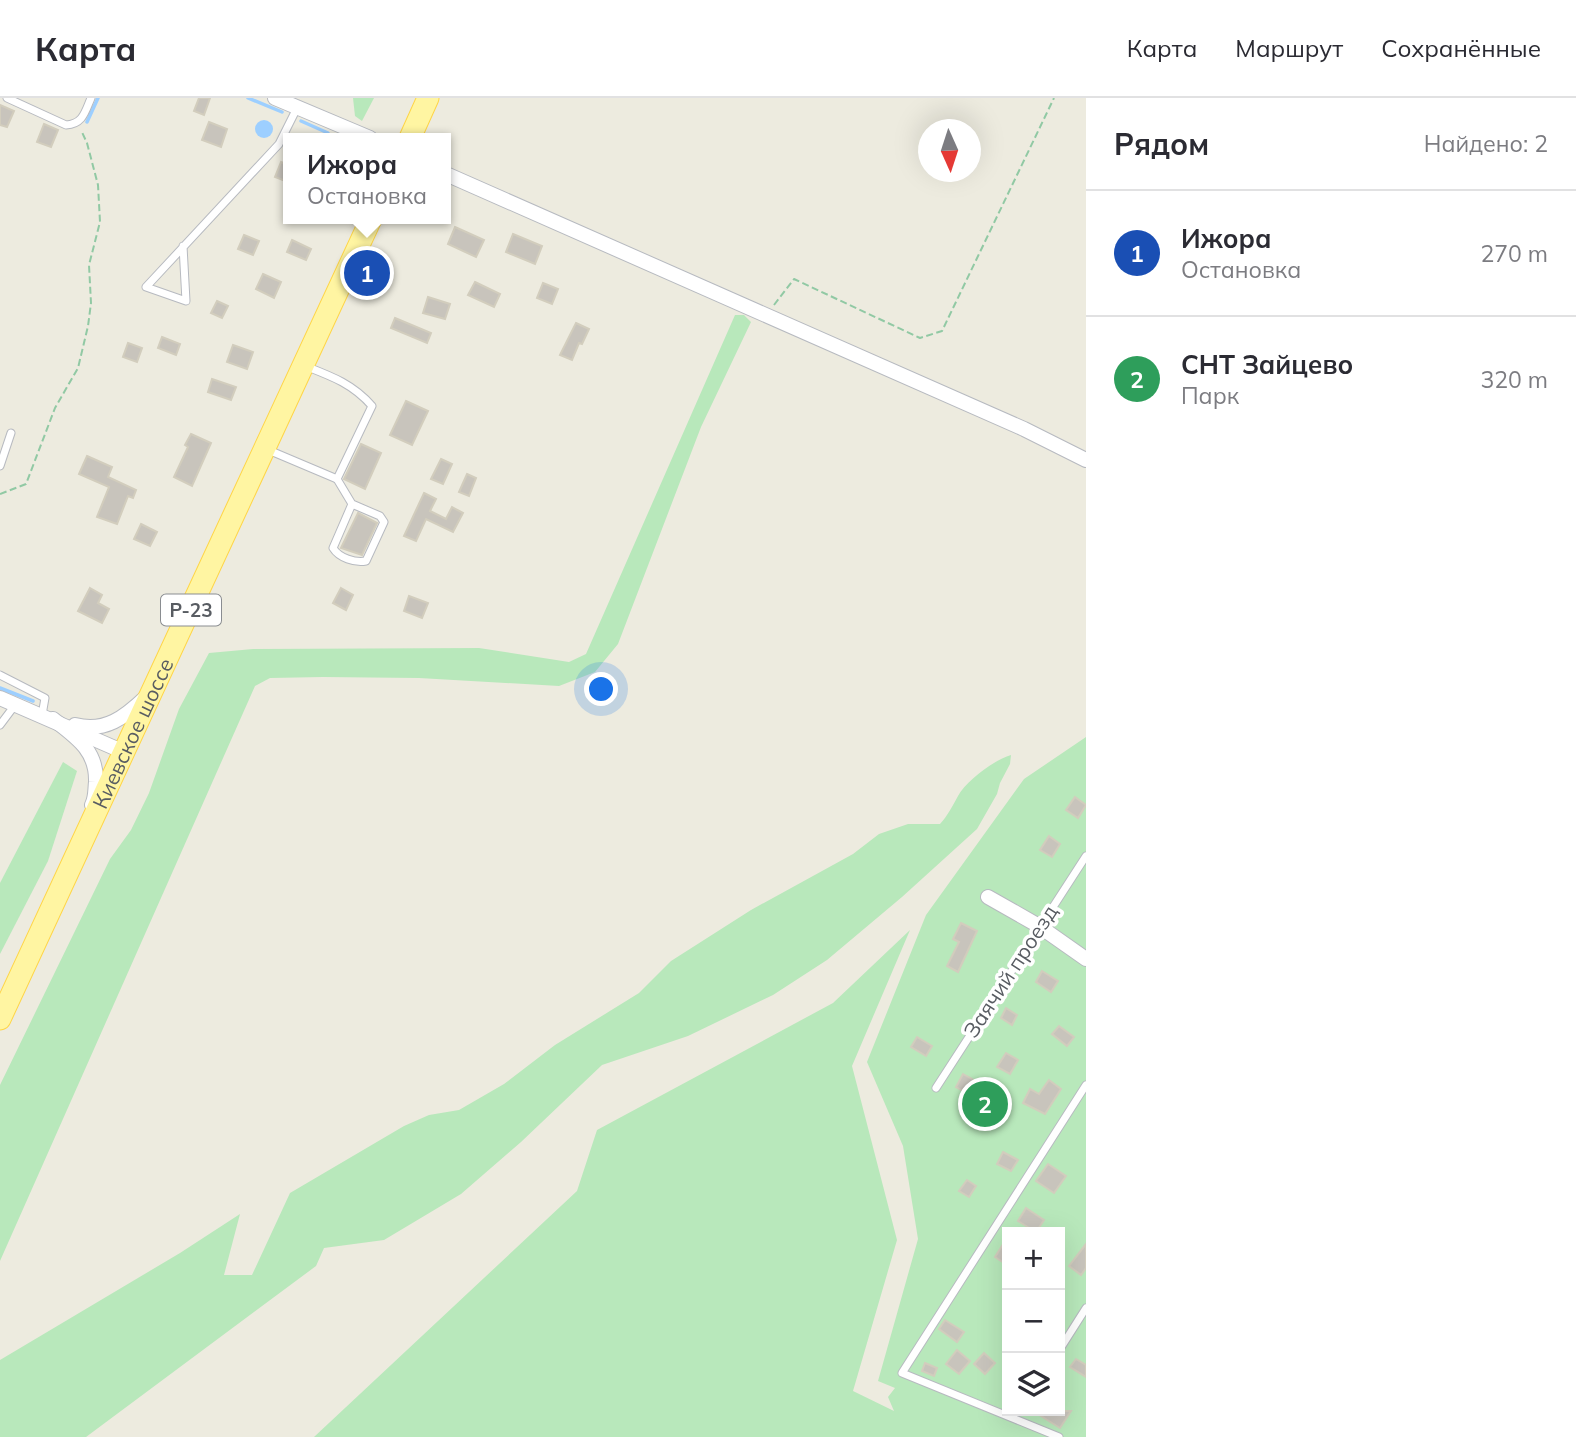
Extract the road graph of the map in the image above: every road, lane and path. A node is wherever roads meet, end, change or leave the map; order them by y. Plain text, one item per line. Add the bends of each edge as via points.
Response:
1 (7, 98) edge
2 (91, 98) edge
3 (275, 98) edge
4 (428, 98) edge
5 (1054, 98) edge
6 (297, 107) junction
7 (75, 124) junction
8 (284, 133) edge
9 (358, 133) edge
10 (412, 133) edge
11 (283, 136) edge
12 (451, 176) edge
13 (369, 224) edge
14 (183, 246) junction
15 (766, 316) junction
16 (303, 365) junction
17 (11, 433) dead end
18 (265, 449) junction
19 (1086, 460) edge
20 (0, 466) edge
21 (337, 478) junction
22 (0, 494) edge
23 (352, 504) junction
24 (0, 676) edge
25 (155, 687) junction
26 (0, 698) edge
27 (15, 704) junction
28 (48, 717) junction
29 (0, 725) edge
30 (124, 752) junction
31 (1086, 856) edge
32 (988, 897) dead end
33 (54, 903) junction
34 (1039, 926) junction
35 (1086, 959) edge
36 (0, 1019) edge
37 (1086, 1085) edge
38 (936, 1088) dead end
39 (1086, 1308) edge
40 (1065, 1341) edge
41 (1016, 1416) edge
42 (1014, 1419) junction
43 (1059, 1437) edge

1 - 7 lane via 66,125
2 - 7 lane
3 - 6 street
4 - 10 main road
5 - 15 path via 942,331 920,338 794,279
6 - 8 lane
6 - 9 street
7 - 22 path via 83,132 98,185 100,222 89,265 88,326 78,368 55,408 26,484
11 - 14 lane
12 - 15 street
13 - 16 main road, Киевское шоссе / Р-23
14 - 14 lane via 156,276 146,286 186,300
15 - 19 street
16 - 18 main road, Киевское шоссе / Р-23
16 - 21 lane via 344,381 372,406
17 - 20 lane
18 - 21 lane
18 - 25 main road, Киевское шоссе / Р-23
21 - 23 lane
23 - 23 lane via 384,522 362,562 347,559 333,548
24 - 28 lane via 46,698
25 - 28 street via 109,725 81,727
25 - 30 main road, Киевское шоссе / Р-23
26 - 27 street
27 - 28 street
27 - 29 lane
28 - 30 street
28 - 33 street via 81,741 96,770 95,799 65,863
30 - 33 main road, Киевское шоссе / Р-23
31 - 34 lane, Заячий проезд
32 - 34 street
33 - 36 main road, Киевское шоссе / Р-23
34 - 35 street
34 - 38 lane, Заячий проезд
37 - 42 lane via 902,1373
39 - 40 lane
41 - 42 lane
42 - 43 lane

